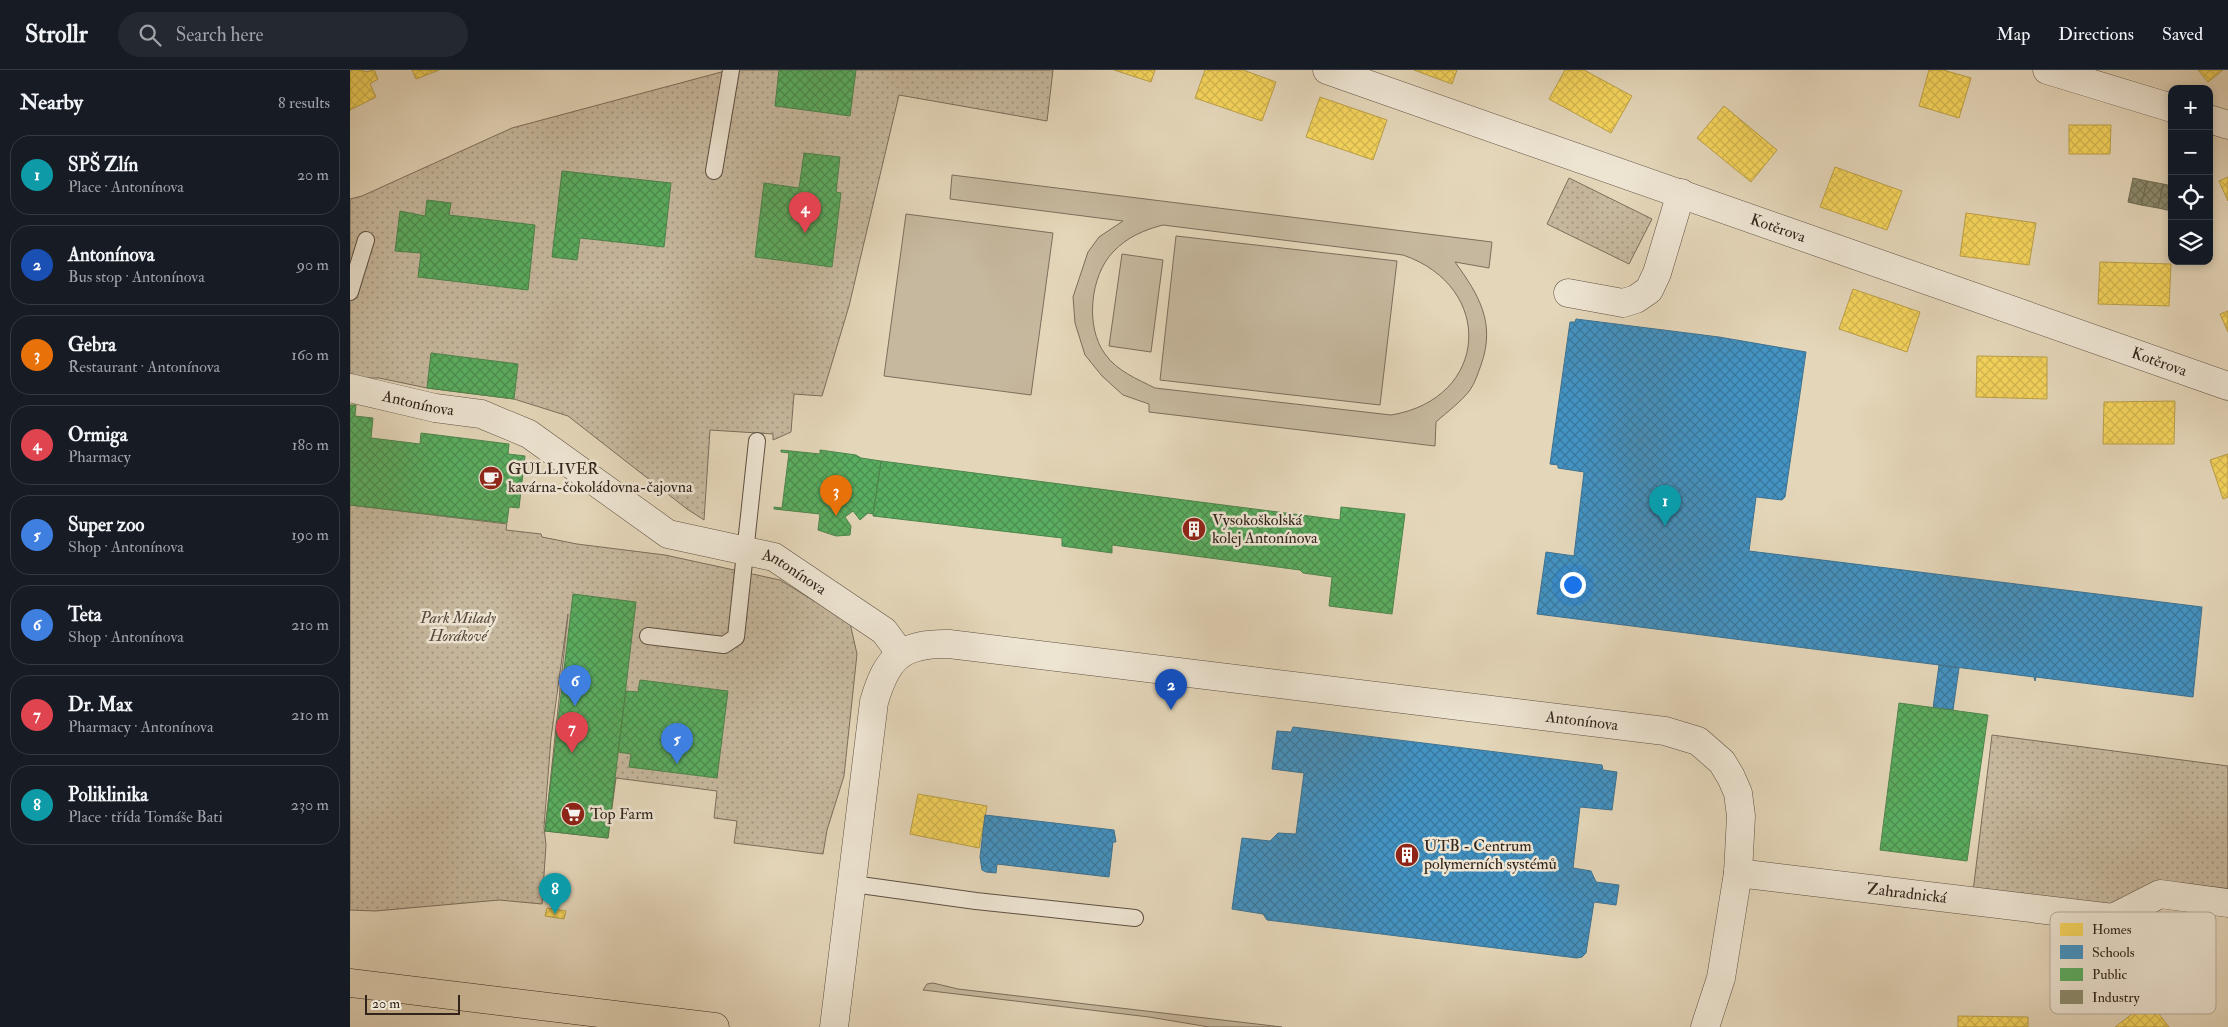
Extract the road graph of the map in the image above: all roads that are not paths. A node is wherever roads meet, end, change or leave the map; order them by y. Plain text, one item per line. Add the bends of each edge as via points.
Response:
1 (731, 70) edge
2 (1327, 70) edge
3 (2047, 70) edge
4 (2168, 107) edge
5 (2213, 120) edge
6 (2228, 125) edge
7 (714, 171) dead end
8 (1681, 193) junction
9 (366, 240) dead end
10 (350, 292) edge
11 (1568, 293) dead end
12 (2228, 386) edge
13 (350, 388) edge
14 (757, 441) dead end
15 (745, 551) junction
16 (648, 636) dead end
17 (901, 654) junction
18 (1738, 873) junction
19 (853, 884) junction
20 (2228, 903) edge
21 (2063, 912) edge
22 (2125, 912) edge
23 (1135, 918) dead end
24 (350, 983) edge
25 (714, 1027) edge
26 (834, 1027) edge
27 (1705, 1027) edge

1 - 7 lane
2 - 8 street, Kotěrova
3 - 4 street
5 - 6 street
8 - 11 street via 1649,290 1623,303
8 - 12 street, Kotěrova
9 - 10 lane
13 - 15 street, Antonínova via 435,408 482,414 529,434 668,534
14 - 15 lane
15 - 16 lane via 736,636 724,645
15 - 17 street, Antonínova via 774,557 852,608 884,631
17 - 18 street, Antonínova via 919,644 949,644 1682,735 1698,741 1722,762 1738,793 1741,816
17 - 19 street via 881,679 874,702
18 - 21 street, Zahradnická
18 - 27 street via 1721,978
19 - 23 lane
19 - 26 street
20 - 22 street, Zahradnická via 2160,894
24 - 25 main road

